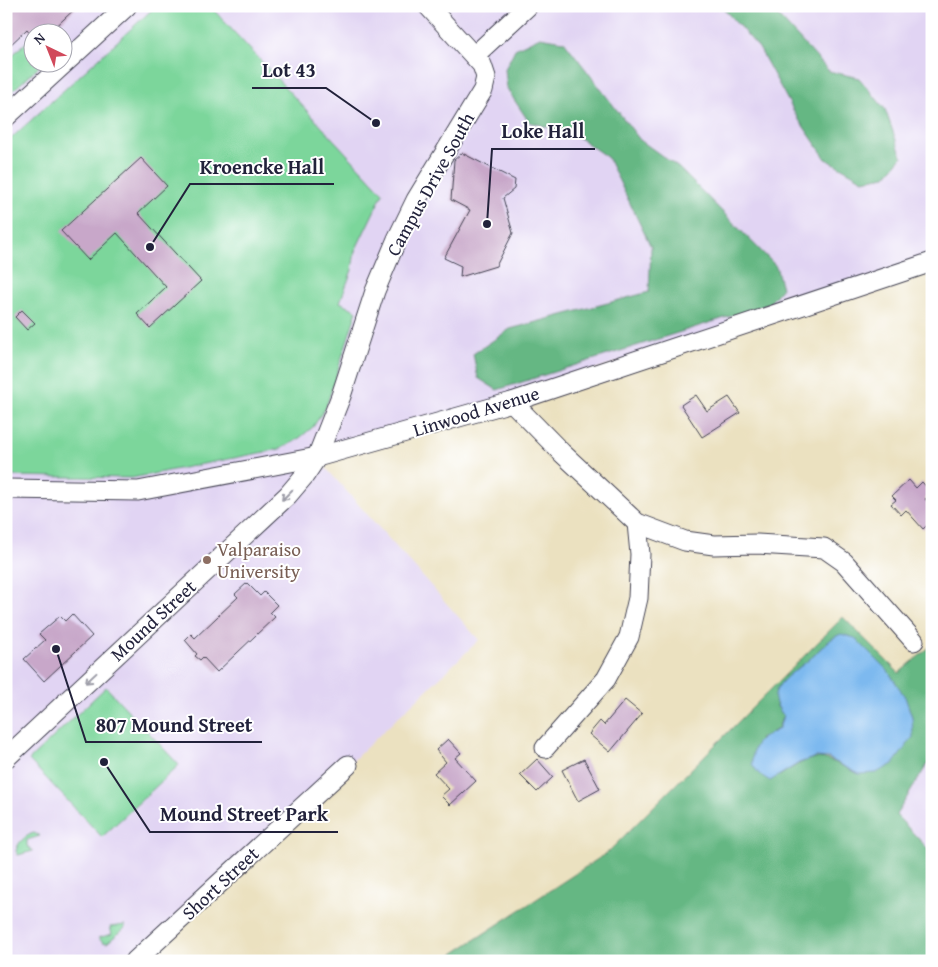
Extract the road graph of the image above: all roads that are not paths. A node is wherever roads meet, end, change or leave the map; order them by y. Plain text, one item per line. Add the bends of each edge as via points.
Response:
1 (127, 6) edge
2 (428, 6) edge
3 (528, 6) edge
4 (474, 56) junction
5 (6, 117) edge
6 (932, 262) edge
7 (512, 402) junction
8 (317, 457) junction
9 (6, 489) edge
10 (637, 523) junction
11 (914, 641) dead end
12 (545, 748) dead end
13 (6, 758) edge
14 (348, 764) dead end
15 (135, 961) edge

1 - 5 street
2 - 4 street, Campus Drive South
3 - 4 street
4 - 8 street, Campus Drive South via 486,77 483,90 416,200 397,239 375,291 341,396
6 - 7 street, Linwood Avenue
7 - 8 street, Linwood Avenue
7 - 10 street
8 - 9 street, Linwood Avenue via 138,491
8 -> 13 street, Mound Street via 288,495
10 - 11 street via 685,541 714,545 824,548 844,562
10 - 12 street via 640,554 638,598 630,637 606,678
14 - 15 street, Short Street

